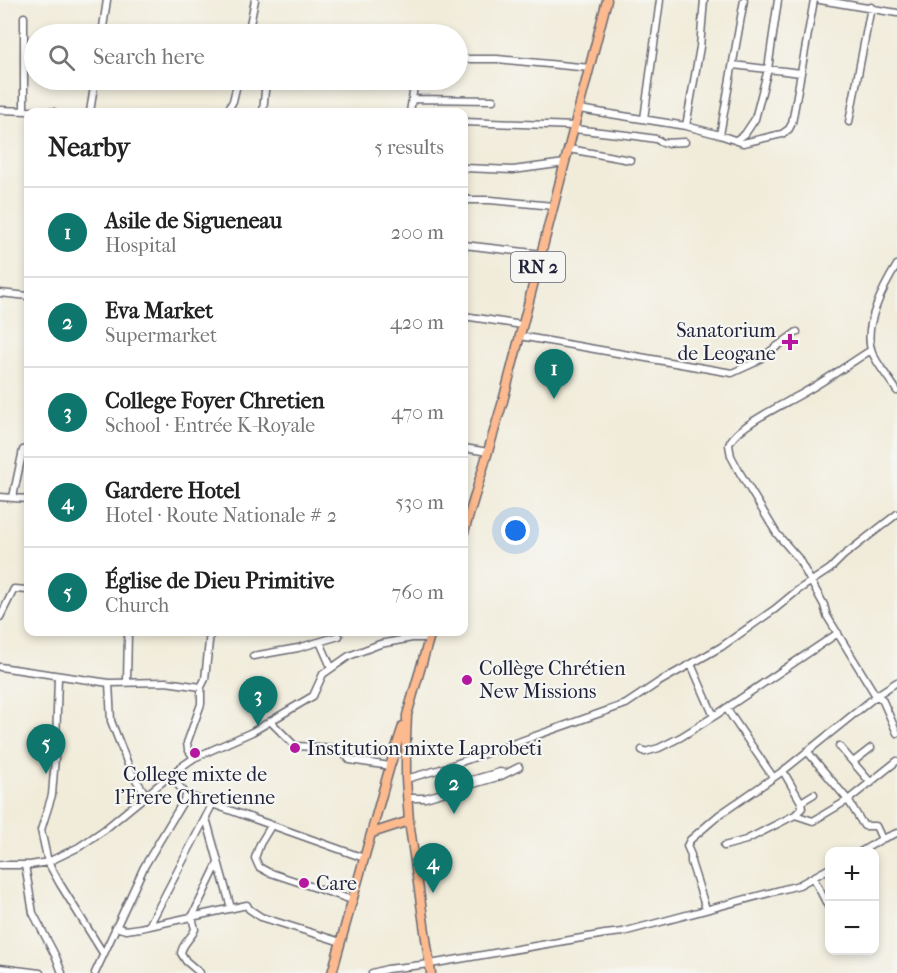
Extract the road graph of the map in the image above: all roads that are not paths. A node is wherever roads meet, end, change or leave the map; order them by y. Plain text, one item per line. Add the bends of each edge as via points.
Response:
1 (107, 0) edge
2 (255, 0) edge
3 (607, 0) edge
4 (660, 0) edge
5 (704, 0) edge
6 (744, 0) edge
7 (778, 0) edge
8 (814, 0) edge
9 (820, 0) edge
10 (871, 7) junction
11 (897, 13) edge
12 (24, 17) dead end
13 (103, 24) edge
14 (250, 24) edge
15 (468, 59) edge
16 (733, 64) junction
17 (590, 68) junction
18 (768, 69) junction
19 (801, 73) junction
20 (93, 90) edge
21 (236, 90) edge
22 (265, 90) edge
23 (413, 90) edge
24 (412, 99) junction
25 (493, 100) dead end
26 (91, 108) edge
27 (229, 108) edge
28 (263, 108) edge
29 (411, 108) edge
30 (579, 109) junction
31 (0, 110) edge
32 (24, 110) joint
33 (644, 119) junction
34 (468, 122) edge
35 (849, 122) dead end
36 (686, 126) junction
37 (574, 128) junction
38 (720, 135) junction
39 (685, 142) dead end
40 (739, 142) junction
41 (569, 149) junction
42 (630, 160) dead end
43 (565, 163) junction
44 (468, 168) edge
45 (468, 200) edge
46 (553, 206) junction
47 (468, 245) edge
48 (542, 254) junction
49 (897, 265) edge
50 (0, 293) edge
51 (24, 296) edge
52 (468, 317) edge
53 (522, 325) junction
54 (797, 332) dead end
55 (520, 336) junction
56 (871, 350) junction
57 (897, 391) edge
58 (468, 449) edge
59 (24, 450) edge
60 (488, 452) junction
61 (0, 496) edge
62 (13, 497) junction
63 (24, 498) edge
64 (897, 513) edge
65 (468, 519) edge
66 (811, 581) junction
67 (24, 590) edge
68 (0, 617) edge
69 (838, 633) junction
70 (128, 636) edge
71 (210, 636) edge
72 (339, 636) dead end
73 (424, 636) edge
74 (430, 636) edge
75 (320, 642) junction
76 (253, 656) dead end
77 (691, 664) junction
78 (331, 667) junction
79 (0, 668) edge
80 (58, 676) junction
81 (127, 681) junction
82 (897, 682) edge
83 (109, 683) junction
84 (201, 687) junction
85 (876, 696) junction
86 (726, 708) junction
87 (407, 715) junction
88 (716, 715) junction
89 (270, 721) junction
90 (897, 733) edge
91 (839, 746) dead end
92 (871, 748) dead end
93 (642, 750) dead end
94 (807, 751) junction
95 (194, 758) junction
96 (897, 761) edge
97 (853, 762) junction
98 (390, 766) junction
99 (519, 767) dead end
100 (783, 771) junction
101 (169, 775) junction
102 (773, 777) junction
103 (406, 779) junction
104 (871, 783) junction
105 (814, 794) dead end
106 (146, 795) junction
107 (187, 795) junction
108 (407, 798) junction
109 (849, 800) junction
110 (212, 805) junction
111 (802, 805) junction
112 (795, 815) junction
113 (206, 818) junction
114 (806, 819) junction
115 (409, 821) junction
116 (271, 826) junction
117 (372, 833) junction
118 (897, 833) edge
119 (882, 839) junction
120 (724, 846) dead end
121 (868, 847) edge
122 (364, 858) junction
123 (48, 862) junction
124 (218, 863) junction
125 (0, 865) edge
126 (25, 865) junction
127 (825, 871) edge
128 (813, 877) junction
129 (352, 900) junction
130 (825, 901) edge
131 (231, 908) junction
132 (706, 909) junction
133 (192, 916) junction
134 (149, 926) junction
135 (115, 927) junction
136 (341, 942) junction
137 (103, 953) junction
138 (0, 968) edge
139 (431, 969) edge
140 (40, 973) edge
141 (62, 973) edge
142 (95, 973) edge
143 (200, 973) edge
144 (332, 973) edge
145 (372, 973) edge

1 - 13 street
2 - 14 street
3 - 17 main road, RN 2
4 - 33 street
5 - 36 street
6 - 16 street
7 - 18 street
8 - 19 street
9 - 10 street
10 - 11 street
10 - 35 street
12 - 32 street
15 - 17 street
16 - 18 street
16 - 38 street
17 - 30 main road, RN 2
18 - 19 street
18 - 40 street via 755,119
19 - 40 street via 789,129 776,136
20 - 26 street
21 - 27 street
22 - 28 street
23 - 24 street
24 - 25 street
24 - 29 street
30 - 33 street
30 - 37 main road, RN 2
31 - 32 street
33 - 36 street
34 - 37 street
36 - 38 street
37 - 39 street via 663,143
37 - 41 main road, RN 2
38 - 40 street
41 - 42 street
41 - 43 main road, RN 2
43 - 44 street via 513,170
43 - 46 main road, RN 2
45 - 46 street
46 - 48 main road, RN 2
47 - 48 street
48 - 53 main road, RN 2
49 - 56 street via 873,315 868,338
50 - 51 street
52 - 53 street
53 - 55 main road, RN 2
54 - 55 street via 754,363 732,373
55 - 60 main road, RN 2
56 - 57 street
56 - 66 street via 770,410 735,435 729,445 731,456 777,534
58 - 60 street
59 - 62 street
60 - 65 main road, RN 2
61 - 62 street
62 - 63 street
64 - 66 street
66 - 69 street
66 - 77 street via 721,647
67 - 68 street via 14,589
69 - 85 street
69 - 86 street
70 - 81 street
71 - 84 street
72 - 75 street
73 - 78 street via 380,644
74 - 87 main road
75 - 76 street
75 - 78 street
77 - 88 street
77 - 103 street via 626,704
78 - 89 street via 312,696
79 - 80 street
80 - 83 street
80 - 123 street via 52,795 41,830
81 - 83 street
81 - 84 street
82 - 85 street
83 - 106 street via 111,721 131,772
84 - 95 street via 201,704 188,743
85 - 90 street via 882,699
85 - 94 street
86 - 88 street
86 - 102 street
87 - 98 main road
87 - 103 main road
88 - 93 street via 659,748
89 - 95 street
89 - 98 street via 295,746 339,748 350,760
91 - 97 street
92 - 97 street
94 - 100 street
94 - 109 street
95 - 101 street
96 - 104 street
97 - 104 street
98 - 117 main road
99 - 108 street
100 - 102 street
100 - 111 street
101 - 106 street
101 - 107 street
102 - 132 street via 719,815 688,843
103 - 108 main road
104 - 109 street
105 - 111 street
106 - 123 street via 104,830
107 - 110 street
107 - 135 street via 144,867
108 - 115 main road
109 - 114 street via 813,821
109 - 119 street via 864,826 876,826
110 - 113 street
110 - 116 street
111 - 112 street
111 - 114 street
112 - 114 street
112 - 120 street via 746,840
113 - 124 street
113 - 134 street
115 - 117 main road
115 - 139 main road
116 - 122 street
116 - 129 street via 255,858 259,867
117 - 122 main road
118 - 119 street
119 - 121 street
122 - 129 main road
123 - 126 street
123 - 137 street
124 - 131 street
124 - 133 street
125 - 126 street
126 - 141 street via 33,913
127 - 128 street
128 - 130 street
128 - 132 street via 799,885
129 - 136 main road
131 - 133 street
131 - 136 street via 247,905 261,917
132 - 139 street via 623,932
133 - 134 street
133 - 143 street via 195,929 181,953
134 - 135 street via 126,930
135 - 137 street
136 - 144 main road
137 - 142 street
138 - 140 street
139 - 145 street

